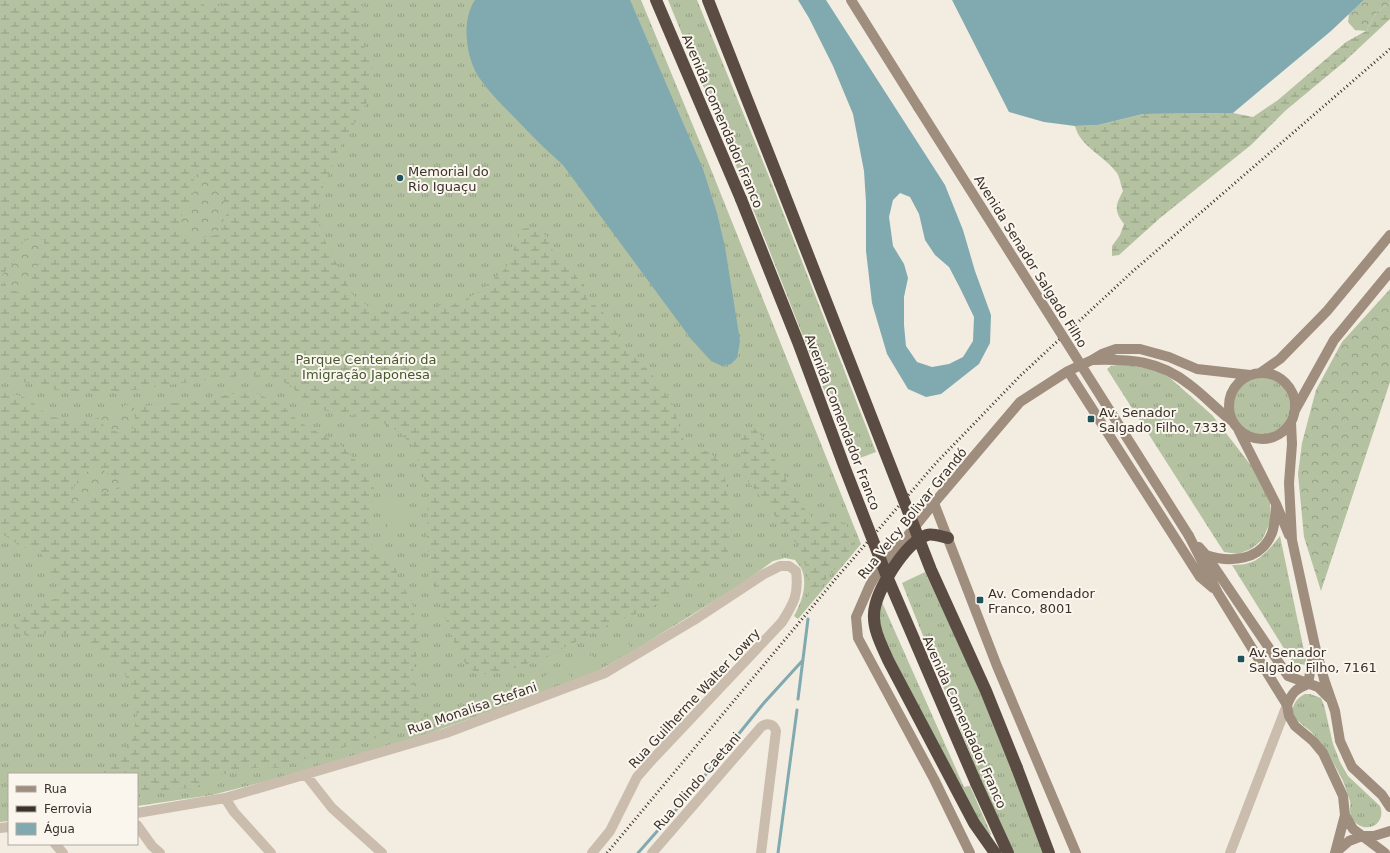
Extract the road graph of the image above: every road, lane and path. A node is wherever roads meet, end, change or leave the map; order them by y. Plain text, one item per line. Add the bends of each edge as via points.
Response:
1 (656, 0) edge
2 (708, 0) edge
3 (851, 0) edge
4 (1390, 235) edge
5 (1390, 272) edge
6 (1092, 360) junction
7 (1068, 371) junction
8 (1255, 374) junction
9 (1293, 417) junction
10 (1235, 425) junction
11 (934, 503) junction
12 (1276, 504) junction
13 (923, 517) junction
14 (942, 524) junction
15 (1189, 536) junction
16 (948, 538) junction
17 (1292, 540) junction
18 (1206, 554) junction
19 (790, 566) joint
20 (1218, 593) junction
21 (1315, 646) junction
22 (1308, 684) junction
23 (1331, 700) junction
24 (1287, 705) junction
25 (306, 775) junction
26 (1386, 795) edge
27 (225, 798) junction
28 (1390, 807) edge
29 (138, 812) edge
30 (1345, 815) junction
31 (138, 826) edge
32 (1390, 831) edge
33 (1362, 836) junction
34 (56, 845) edge
35 (63, 853) edge
36 (160, 853) edge
37 (271, 853) edge
38 (382, 853) edge
39 (592, 853) edge
40 (652, 853) edge
41 (761, 853) edge
42 (970, 853) edge
43 (995, 853) edge
44 (1008, 853) edge
45 (1049, 853) edge
46 (1076, 853) edge
47 (1230, 853) edge
48 (1335, 853) edge
49 (1385, 853) edge

1 - 44 highway, Avenida Comendador Franco, bridge via 741,199 886,574
2 - 45 highway, Avenida Comendador Franco, bridge via 931,570 986,691
3 - 15 street, Avenida Senador Salgado Filho, bridge
4 - 8 street via 1327,311 1280,359
5 - 9 street via 1334,340
6 - 7 street, Rua Velcy Bolivar Grandó
6 - 8 street, Rua Velcy Bolivar Grandó via 1116,349 1140,349 1169,357 1197,370
6 - 10 street, Rua Velcy Bolivar Grandó via 1130,360 1172,372
7 - 11 street, Rua Velcy Bolivar Grandó via 1020,402
7 - 20 street via 1200,577
8 - 9 street via 1270,374 1286,384 1295,402
8 - 10 street via 1241,380 1230,396 1228,406
9 - 10 street via 1285,430 1267,439 1256,439 1246,435
9 - 17 street via 1290,482
10 - 12 street
11 - 13 street, Rua Velcy Bolivar Grandó
11 - 14 street
12 - 17 street
12 - 18 street via 1272,534 1266,544 1254,554 1237,560 1218,559
13 - 14 street
13 - 42 street, Rua Velcy Bolivar Grandó via 870,585 856,617 858,638 934,779
14 - 16 street
15 - 18 street, Avenida Senador Salgado Filho
15 - 20 street, Avenida Senador Salgado Filho
16 - 43 highway via 928,534 914,542 880,591 874,614 878,638 888,660 974,823
16 - 46 street via 997,666
17 - 21 street
18 - 22 street, Avenida Senador Salgado Filho via 1288,676
19 - 25 street, Rua Monalisa Stefani via 780,566 764,574 694,620 605,673 446,733
19 - 39 street, Rua Guilherme Walter Lowry via 796,571 798,584 794,604 782,622 650,762 638,778 610,831
20 - 24 street, Avenida Senador Salgado Filho
21 - 22 street
21 - 23 street
22 - 23 street, Avenida Senador Salgado Filho via 1318,687
22 - 24 street via 1298,688
23 - 26 street via 1340,741 1352,767
24 - 30 street, Avenida Senador Salgado Filho via 1289,716 1295,726 1323,753 1343,796
24 - 47 street
25 - 27 street, Rua Monalisa Stefani
25 - 38 street via 332,808
26 - 28 street
27 - 29 street, Rua Monalisa Stefani
27 - 37 street via 234,812
30 - 33 street, Avenida Senador Salgado Filho via 1353,829
30 - 48 street
31 - 36 street
32 - 33 street via 1374,836
33 - 48 street via 1349,841
33 - 49 street, Avenida Senador Salgado Filho
34 - 35 street
40 - 41 street, Rua Olindo Caetani via 762,727 771,724 776,731

